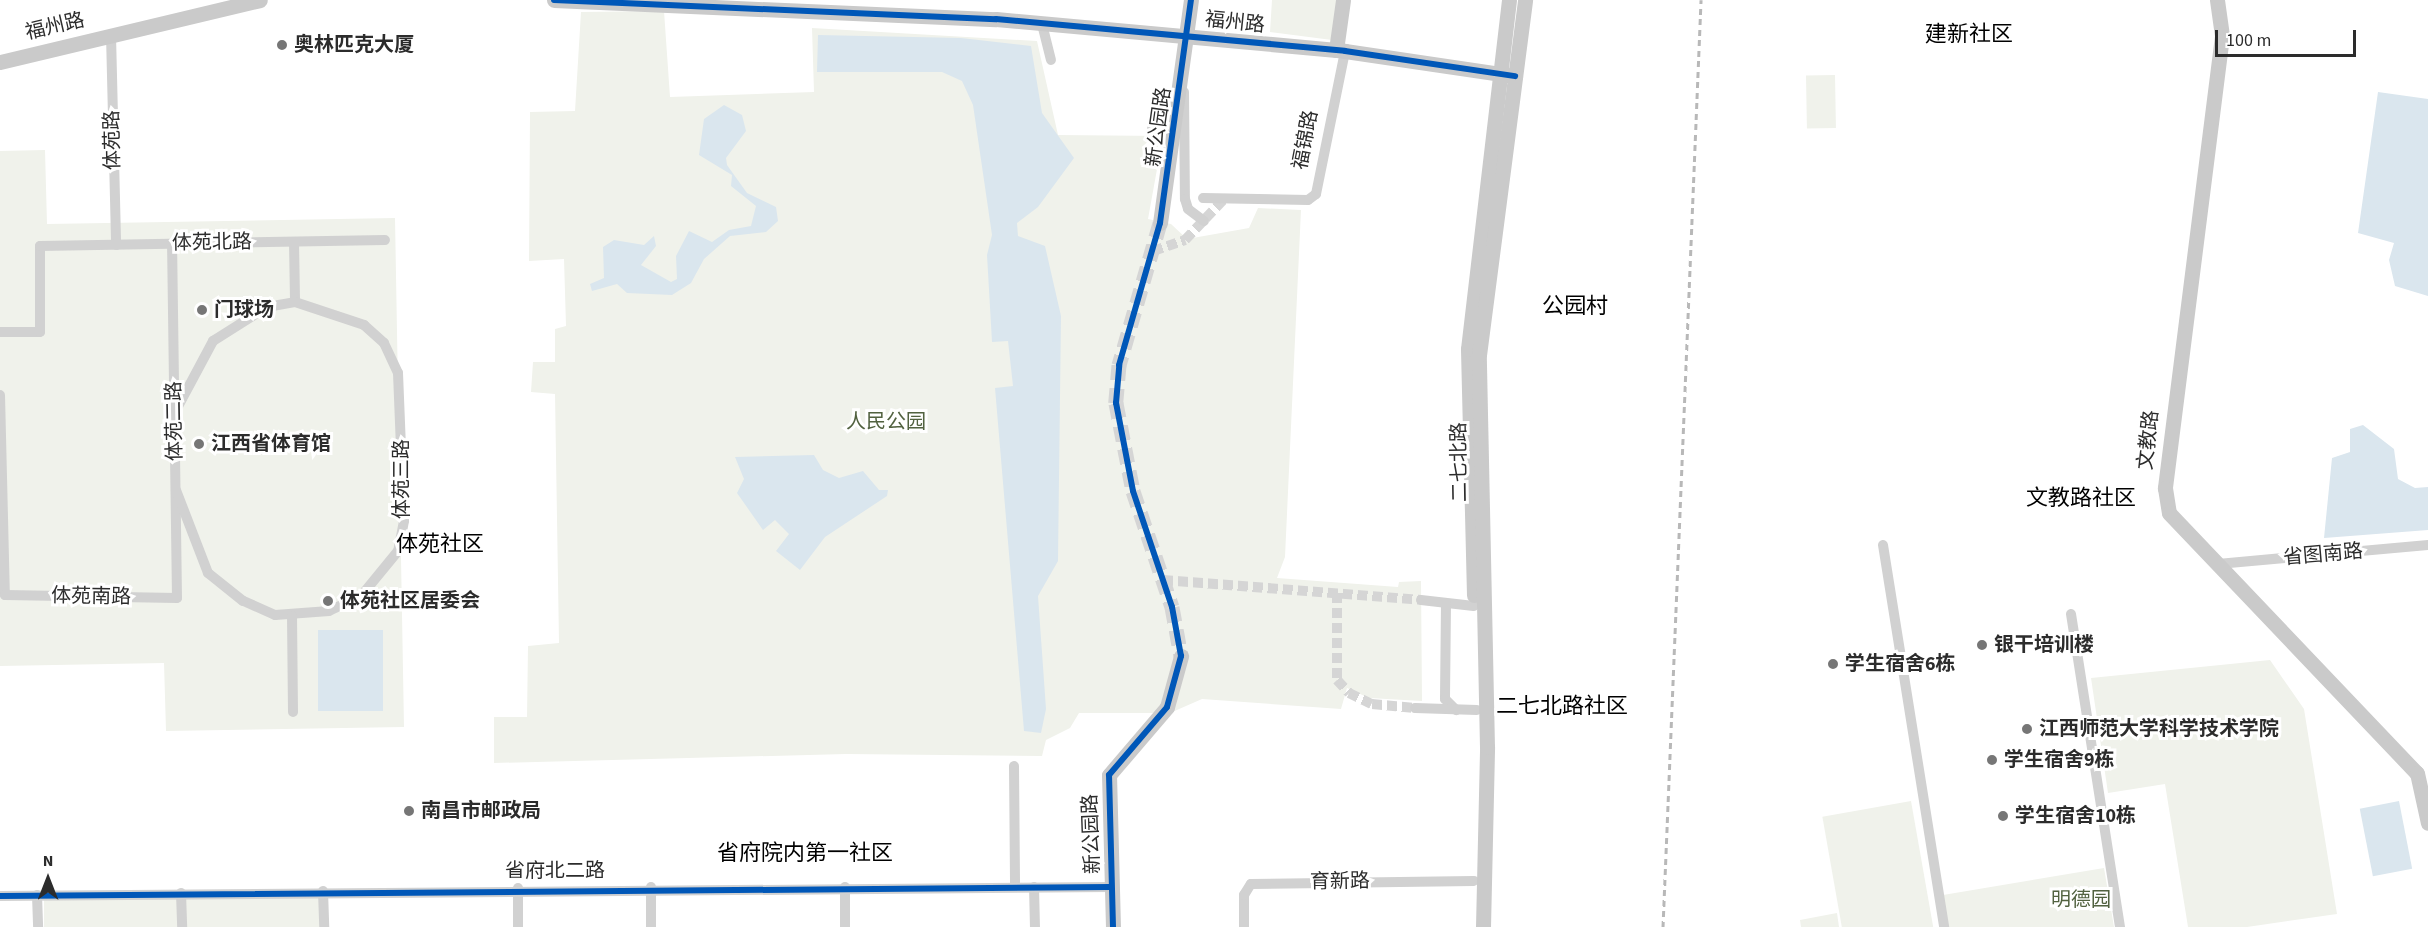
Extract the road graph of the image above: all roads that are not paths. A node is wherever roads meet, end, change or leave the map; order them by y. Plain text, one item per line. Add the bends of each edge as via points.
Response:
1 (260, 0) edge
2 (554, 0) edge
3 (1191, 0) edge
4 (1343, 0) edge
5 (1509, 0) edge
6 (1525, 0) edge
7 (2217, 0) edge
8 (590, 1) edge
9 (901, 8) edge
10 (1042, 24) junction
11 (111, 35) junction
12 (1186, 35) junction
13 (1341, 51) junction
14 (1051, 60) dead end
15 (0, 62) edge
16 (1184, 66) junction
17 (1498, 75) junction
18 (1515, 76) junction
19 (1152, 127) dead end
20 (1177, 128) junction
21 (1203, 198) dead end
22 (1204, 221) dead end
23 (1160, 223) tunnel mouth
24 (385, 240) dead end
25 (294, 242) junction
26 (172, 244) junction
27 (116, 245) junction
28 (295, 302) junction
29 (0, 332) edge
30 (0, 395) edge
31 (174, 414) junction
32 (176, 490) junction
33 (1883, 545) dead end
34 (2428, 545) edge
35 (2218, 564) junction
36 (177, 598) joint
37 (1421, 600) tunnel mouth
38 (1446, 603) junction
39 (1474, 606) junction
40 (2071, 614) dead end
41 (292, 616) junction
42 (1181, 656) tunnel mouth
43 (1415, 708) tunnel mouth
44 (1456, 710) junction
45 (1477, 710) junction
46 (293, 712) dead end
47 (1014, 766) dead end
48 (2428, 823) edge
49 (1474, 881) junction
50 (1016, 886) junction
51 (1034, 886) junction
52 (651, 887) junction
53 (845, 887) junction
54 (1111, 887) junction
55 (518, 888) junction
56 (323, 891) junction
57 (181, 893) junction
58 (37, 895) junction
59 (0, 896) edge
60 (38, 927) edge
61 (182, 927) edge
62 (324, 927) edge
63 (518, 927) edge
64 (651, 927) edge
65 (845, 927) edge
66 (1035, 927) edge
67 (1113, 927) edge
68 (1244, 927) edge
69 (1473, 927) edge
70 (1483, 927) edge
71 (1944, 927) edge
72 (2120, 927) edge

1 - 11 street, 福州路
2 - 8 street, 福州路
3 - 12 street, 新公园路
4 - 13 street, 福锦路
5 - 17 street, 二七北路
6 - 18 street, 二七北路
7 - 35 street, 文教路 via 2222,36 2165,488 2169,513
8 - 9 street, 福州路
9 - 10 street, 福州路
10 - 12 street, 福州路
10 - 14 street
11 - 15 street, 福州路
11 - 27 street, 体苑路
12 - 13 street, 福州路
12 - 16 street, 新公园路
13 - 17 street, 福州路
13 - 21 street, 福锦路 via 1316,194 1308,200
16 - 20 street, 新公园路
16 - 22 street via 1185,199 1188,209
17 - 18 street, 福州路
17 - 39 street, 二七北路 via 1468,348
18 - 70 street, 二七北路 via 1479,355 1487,747
19 - 20 street
20 - 23 street, 新公园路
24 - 25 street, 体苑北路
25 - 26 street, 体苑北路
25 - 28 street
26 - 27 street, 体苑北路
26 - 31 street, 体苑二路
27 - 29 street, 体苑北路 via 40,246 40,332
28 - 31 street via 259,311 213,341
28 - 41 street, 体苑三路 via 364,325 384,343 398,373 402,407 404,521 398,550 361,596 329,611
30 - 36 street, 体苑南路 via 5,596
31 - 32 street, 体苑二路
32 - 36 street, 体苑二路
32 - 41 street via 208,573 243,601 275,615
33 - 71 street
34 - 35 street, 省图南路
35 - 48 street, 文教路 via 2417,773
37 - 38 street
38 - 39 street
38 - 44 street via 1445,699
39 - 45 street, 二七北路
40 - 72 street
41 - 46 street
42 - 54 street, 新公园路 via 1167,707 1109,775
43 - 44 street
44 - 45 street
45 - 49 street, 二七北路
47 - 50 street
49 - 68 street, 育新路 via 1251,884 1244,895
49 - 69 street, 二七北路
50 - 51 street, 省府北二路
50 - 53 street, 省府北二路
51 - 54 street, 省府北二路
51 - 66 street
52 - 53 street, 省府北二路
52 - 55 street, 省府北二路
52 - 64 street
53 - 65 street
54 - 67 street, 新公园路
55 - 56 street, 省府北二路
55 - 63 street
56 - 57 street, 省府北二路
56 - 62 street
57 - 58 street, 省府北二路
57 - 61 street
58 - 59 street, 省府北二路
58 - 60 street

